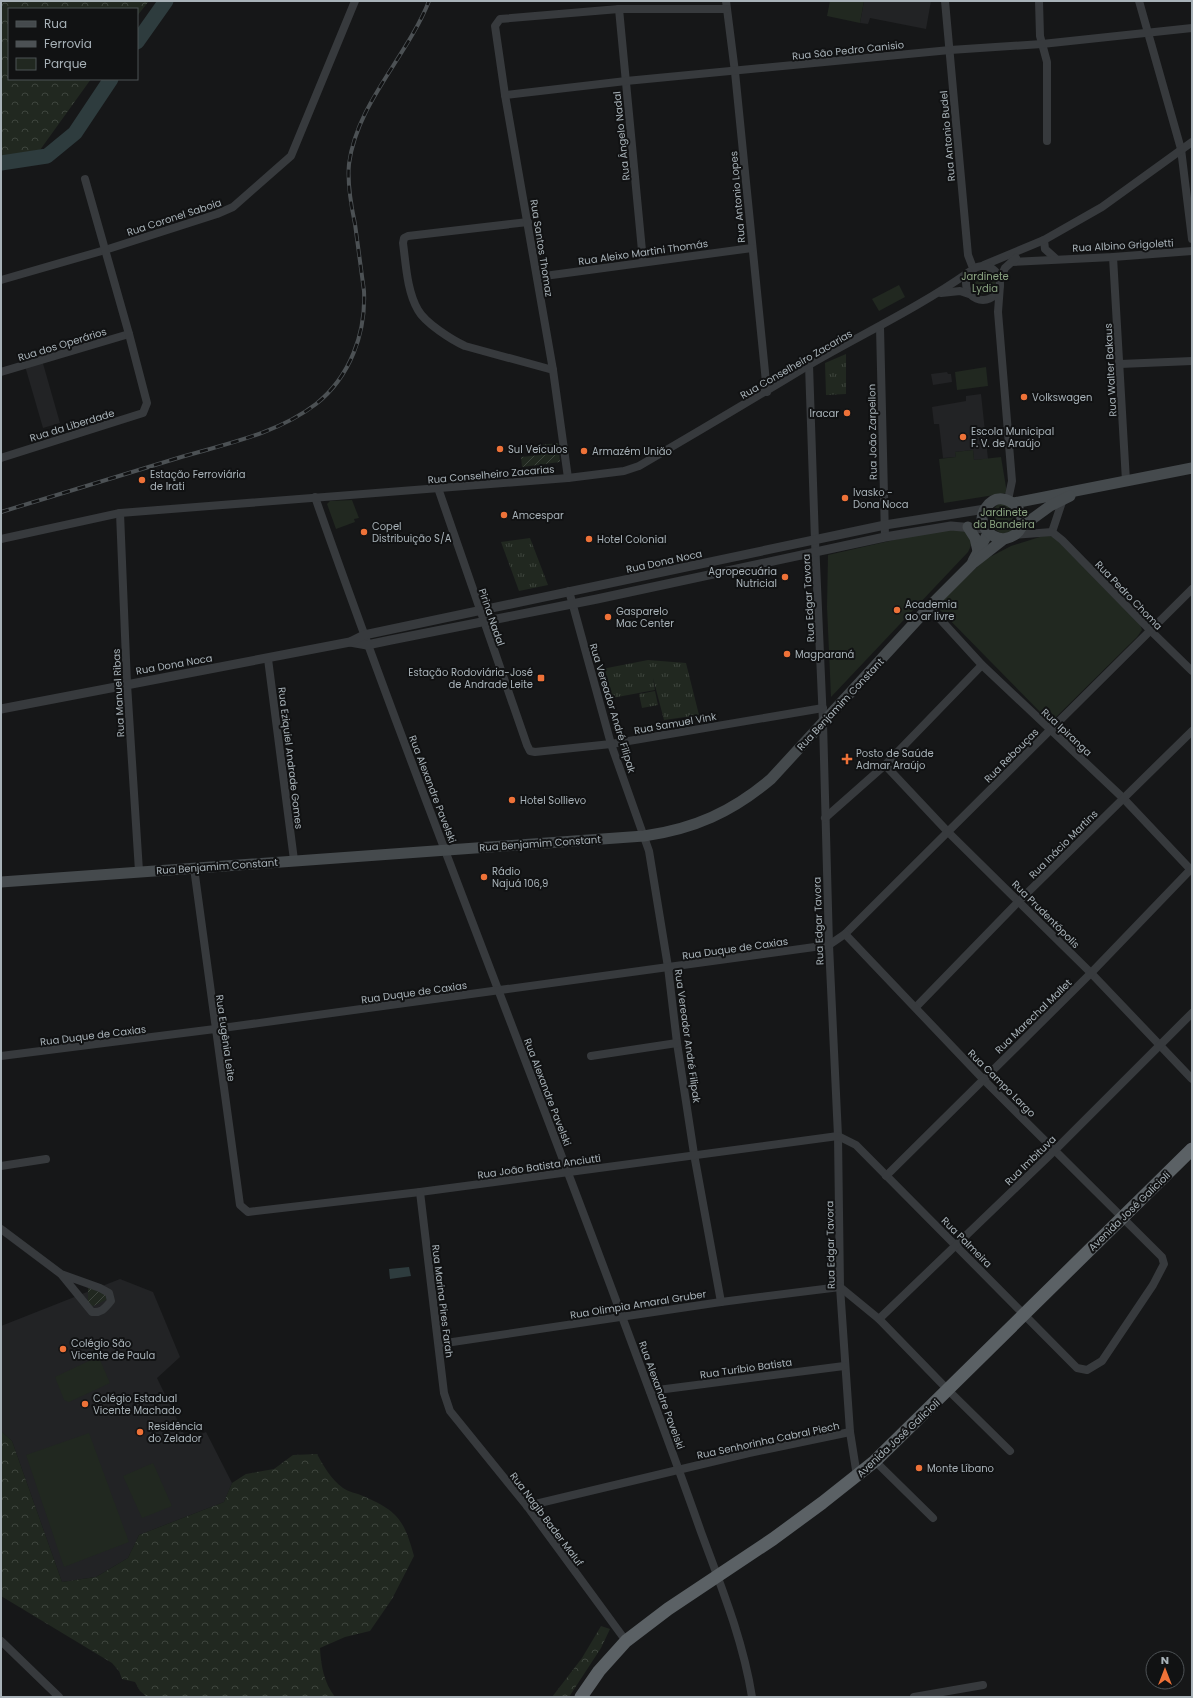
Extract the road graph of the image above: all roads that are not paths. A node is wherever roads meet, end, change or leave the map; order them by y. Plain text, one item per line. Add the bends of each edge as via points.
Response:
1 (355, 1) edge
2 (944, 1) edge
3 (1038, 1) edge
4 (1139, 1) edge
5 (726, 5) edge
6 (619, 9) junction
7 (1192, 28) edge
8 (1147, 33) junction
9 (1042, 44) junction
10 (950, 50) junction
11 (735, 72) junction
12 (626, 81) junction
13 (505, 95) junction
14 (1048, 141) dead end
15 (1192, 142) edge
16 (1181, 149) junction
17 (85, 179) dead end
18 (528, 222) junction
19 (1192, 239) edge
20 (1044, 240) junction
21 (1032, 245) junction
22 (752, 248) junction
23 (105, 250) junction
24 (1192, 251) edge
25 (1113, 257) junction
26 (1055, 258) junction
27 (643, 261) junction
28 (1012, 262) junction
29 (984, 265) junction
30 (971, 270) junction
31 (537, 277) junction
32 (1, 280) edge
33 (1000, 282) junction
34 (938, 294) junction
35 (969, 294) junction
36 (982, 300) junction
37 (998, 312) junction
38 (880, 327) junction
39 (129, 334) junction
40 (1192, 361) edge
41 (1120, 364) junction
42 (810, 365) junction
43 (553, 370) junction
44 (1, 372) edge
45 (767, 392) junction
46 (1, 458) edge
47 (1192, 468) edge
48 (568, 478) junction
49 (1126, 481) junction
50 (438, 488) junction
51 (1086, 489) junction
52 (315, 497) junction
53 (1063, 499) junction
54 (1011, 501) junction
55 (985, 509) junction
56 (120, 513) junction
57 (885, 525) junction
58 (968, 527) junction
59 (986, 531) junction
60 (1052, 532) junction
61 (1013, 534) junction
62 (885, 537) junction
63 (1, 539) edge
64 (815, 541) junction
65 (978, 550) junction
66 (816, 552) junction
67 (972, 564) junction
68 (694, 566) junction
69 (696, 576) junction
70 (1192, 589) edge
71 (569, 591) junction
72 (572, 603) junction
73 (929, 607) junction
74 (479, 610) junction
75 (483, 621) junction
76 (1150, 630) junction
77 (364, 635) junction
78 (350, 642) junction
79 (367, 645) junction
80 (268, 658) junction
81 (982, 665) junction
82 (1192, 671) edge
83 (127, 684) junction
84 (823, 708) junction
85 (1, 709) edge
86 (823, 722) junction
87 (1050, 731) junction
88 (1192, 731) edge
89 (611, 744) junction
90 (530, 751) joint
91 (885, 765) junction
92 (1123, 798) junction
93 (825, 818) junction
94 (948, 832) junction
95 (644, 836) junction
96 (445, 850) junction
97 (294, 860) junction
98 (194, 868) junction
99 (1192, 870) edge
100 (139, 871) junction
101 (1, 882) edge
102 (1019, 901) junction
103 (845, 934) junction
104 (829, 945) junction
105 (668, 968) junction
106 (1091, 974) junction
107 (499, 990) junction
108 (916, 1007) junction
109 (1192, 1013) edge
110 (215, 1029) junction
111 (677, 1043) junction
112 (1159, 1046) junction
113 (1, 1056) edge
114 (591, 1056) dead end
115 (983, 1079) junction
116 (1192, 1079) edge
117 (838, 1136) junction
118 (1192, 1149) edge
119 (1055, 1150) junction
120 (694, 1154) junction
121 (46, 1159) dead end
122 (1, 1166) edge
123 (568, 1172) junction
124 (886, 1176) junction
125 (420, 1192) junction
126 (243, 1210) joint
127 (1123, 1217) junction
128 (1, 1230) edge
129 (955, 1245) junction
130 (61, 1274) junction
131 (840, 1287) junction
132 (721, 1302) junction
133 (1025, 1315) junction
134 (622, 1317) junction
135 (879, 1319) junction
136 (439, 1344) junction
137 (844, 1366) junction
138 (1077, 1368) joint
139 (948, 1390) junction
140 (650, 1391) junction
141 (450, 1411) joint
142 (850, 1432) junction
143 (1010, 1451) dead end
144 (875, 1461) junction
145 (679, 1469) junction
146 (857, 1476) junction
147 (527, 1506) junction
148 (933, 1518) dead end
149 (717, 1576) junction
150 (1, 1641) edge
151 (626, 1641) junction
152 (983, 1685) dead end
153 (59, 1697) edge
154 (581, 1697) edge
155 (752, 1697) edge
156 (914, 1697) edge

1 - 23 street, Rua Coronel Saboia via 292,156 233,207
2 - 10 street, Rua Antonio Budel
3 - 9 street
4 - 8 street
5 - 6 street
5 - 11 street, Rua Antonio Lopes
6 - 12 street, Rua Ângelo Nadal
6 - 13 street, Rua Santos Thomaz via 500,19 495,26
7 - 8 street, Rua São Pedro Canisio
8 - 9 street, Rua São Pedro Canisio
8 - 16 street
9 - 10 street, Rua São Pedro Canisio
9 - 14 street via 1047,62
10 - 11 street, Rua São Pedro Canisio
10 - 30 street, Rua Antonio Budel
11 - 12 street, Rua São Pedro Canisio
11 - 22 street, Rua Antonio Lopes
12 - 13 street, Rua São Pedro Canisio
12 - 27 street, Rua Ângelo Nadal
13 - 18 street, Rua Santos Thomaz
15 - 16 street
16 - 19 street
16 - 20 street via 1102,207
17 - 23 street
18 - 31 street, Rua Santos Thomaz
18 - 43 street via 404,238 410,288 422,316 453,340 465,346
20 - 21 street
20 - 26 street via 1045,249
21 - 28 street
21 - 29 street
22 - 27 street, Rua Aleixo Martini Thomás
22 - 45 street, Rua Antonio Lopes
23 - 32 street, Rua Coronel Saboia
23 - 39 street
24 - 25 street, Rua Albino Grigoletti
25 - 26 street, Rua Albino Grigoletti
25 - 41 street, Rua Walter Bakaus
26 - 28 street, Rua Albino Grigoletti
27 - 31 street, Rua Aleixo Martini Thomás
28 - 33 street via 1005,268
29 - 30 street
29 - 33 street via 994,269
30 - 34 street, Rua Conselheiro Zacarias
30 - 35 street via 965,283
31 - 43 street, Rua Santos Thomaz
33 - 36 street via 991,299
33 - 37 street
34 - 35 street, Rua Conselheiro Zacarias via 960,291
34 - 38 street, Rua Conselheiro Zacarias
35 - 36 street
36 - 37 street
37 - 54 street via 1012,481
38 - 42 street, Rua Conselheiro Zacarias
38 - 57 street, Rua João Zarpellon
39 - 44 street, Rua dos Operários
39 - 46 street, Rua da Liberdade via 147,403 143,413
40 - 41 street
41 - 49 street, Rua Walter Bakaus
42 - 45 street, Rua Conselheiro Zacarias
42 - 64 street, Rua Edgar Tavora
43 - 48 street, Rua Santos Thomaz
45 - 48 street, Rua Conselheiro Zacarias via 640,466 624,471
47 - 49 main road
48 - 50 street, Rua Conselheiro Zacarias
49 - 51 main road
50 - 52 street, Rua Conselheiro Zacarias
50 - 74 street, Pirina Nadal
51 - 53 main road, Rua Benjamim Constant
51 - 54 main road
52 - 56 street, Rua Conselheiro Zacarias
52 - 77 street, Rua Alexandre Pavelski
53 - 60 street
53 - 61 main road, Rua Benjamim Constant
54 - 55 main road via 995,500
54 - 61 main road via 1022,514
55 - 57 street, Rua Dona Noca
55 - 59 main road via 983,515
56 - 63 street, Rua Conselheiro Zacarias
56 - 83 street, Rua Manuel Ribas
57 - 62 street, Rua João Zarpellon
57 - 64 street, Rua Dona Noca
58 - 59 street, Rua Dona Noca
58 - 62 street, Rua Dona Noca via 951,526
58 - 65 main road
59 - 61 main road via 998,539
59 - 65 main road, Rua Benjamim Constant
60 - 61 street
60 - 76 street, Rua Pedro Choma
61 - 67 main road, Rua Benjamim Constant
62 - 66 street, Rua Dona Noca
64 - 66 street, Rua Edgar Tavora
64 - 68 street, Rua Dona Noca
65 - 67 main road, Rua Benjamim Constant
66 - 69 street, Rua Dona Noca
66 - 84 street, Rua Edgar Tavora
67 - 73 main road, Rua Benjamim Constant
68 - 69 street
68 - 71 street, Rua Dona Noca
69 - 72 street, Rua Dona Noca
70 - 76 street, Rua Rebouças
71 - 72 street, Rua Vereador André Filipak
71 - 74 street, Rua Dona Noca
72 - 75 street, Rua Dona Noca
72 - 89 street, Rua Vereador André Filipak
73 - 81 street, Rua Ipiranga
73 - 86 main road, Rua Benjamim Constant
74 - 75 street, Pirina Nadal
74 - 77 street, Rua Dona Noca
75 - 79 street, Rua Dona Noca
75 - 90 street, Pirina Nadal
76 - 82 street, Rua Pedro Choma
76 - 87 street, Rua Rebouças
77 - 78 street, Rua Dona Noca
77 - 79 street, Rua Alexandre Pavelski
78 - 79 street, Rua Dona Noca
78 - 80 street, Rua Dona Noca
79 - 96 street, Rua Alexandre Pavelski
80 - 83 street, Rua Dona Noca
80 - 97 street, Rua Eziquiel Andrade Gomes
81 - 87 street, Rua Ipiranga
81 - 91 street
83 - 85 street, Rua Dona Noca
83 - 100 street, Rua Manuel Ribas
84 - 86 street, Rua Edgar Tavora
84 - 89 street, Rua Samuel Vink
86 - 93 street, Rua Edgar Tavora
86 - 95 main road, Rua Benjamim Constant via 750,797 725,812 695,825
87 - 92 street, Rua Ipiranga
87 - 94 street, Rua Rebouças
88 - 92 street, Rua Inácio Martins
89 - 90 street, Rua Samuel Vink
89 - 95 street, Rua Vereador André Filipak
91 - 93 street
91 - 94 street, Rua Prudentópolis
92 - 99 street, Rua Ipiranga
92 - 102 street, Rua Inácio Martins
93 - 104 street, Rua Edgar Tavora
94 - 102 street, Rua Prudentópolis
94 - 103 street, Rua Rebouças
95 - 96 main road, Rua Benjamim Constant
95 - 105 street, Rua Vereador André Filipak via 649,851
96 - 97 main road, Rua Benjamim Constant
96 - 107 street, Rua Alexandre Pavelski
97 - 98 main road, Rua Benjamim Constant
98 - 100 main road, Rua Benjamim Constant
98 - 110 street, Rua Eugênia Leite
99 - 106 street, Rua Marechal Mallet
100 - 101 main road, Rua Benjamim Constant
102 - 106 street, Rua Prudentópolis
102 - 108 street, Rua Inácio Martins
103 - 104 street
103 - 108 street, Rua Campo Largo
104 - 105 street, Rua Duque de Caxias
104 - 117 street, Rua Edgar Tavora
105 - 107 street, Rua Duque de Caxias
105 - 111 street, Rua Vereador André Filipak
106 - 112 street, Rua Prudentópolis
106 - 115 street, Rua Marechal Mallet
107 - 110 street, Rua Duque de Caxias
107 - 123 street, Rua Alexandre Pavelski
108 - 115 street, Rua Campo Largo
109 - 112 street, Rua Imbituva
110 - 113 street, Rua Duque de Caxias
110 - 126 street, Rua Eugênia Leite via 240,1205
111 - 114 street
111 - 120 street, Rua Vereador André Filipak
112 - 116 street, Rua Prudentópolis
112 - 119 street, Rua Imbituva
115 - 119 street, Rua Campo Largo
115 - 124 street, Rua Marechal Mallet
117 - 120 street, Rua João Batista Anciutti
117 - 124 street, Rua Palmeira via 856,1145
117 - 131 street, Rua Edgar Tavora
118 - 127 highway, Avenida José Galicioli
119 - 127 street, Rua Campo Largo
119 - 129 street, Rua Imbituva
120 - 123 street, Rua João Batista Anciutti
120 - 132 street, Rua Vereador André Filipak
121 - 122 street
123 - 125 street, Rua João Batista Anciutti
123 - 134 street, Rua Alexandre Pavelski
124 - 129 street, Rua Palmeira
125 - 126 street, Rua João Batista Anciutti via 248,1212
125 - 136 street, Rua Marina Pires Farah
127 - 133 highway, Avenida José Galicioli
127 - 138 street, Rua Campo Largo via 1162,1257 1164,1264 1153,1285 1102,1361 1087,1370
128 - 130 street
129 - 133 street, Rua Palmeira
129 - 135 street, Rua Imbituva
130 - 130 street via 92,1312 105,1310 111,1301 109,1293
131 - 132 street, Rua Olimpia Amaral Gruber
131 - 135 street
131 - 137 street, Rua Edgar Tavora
132 - 134 street, Rua Olimpia Amaral Gruber
133 - 138 street, Rua Palmeira
133 - 139 highway, Avenida José Galicioli
134 - 136 street, Rua Olimpia Amaral Gruber
134 - 140 street, Rua Alexandre Pavelski
135 - 139 street
136 - 141 street, Rua Marina Pires Farah via 444,1393
137 - 140 street, Rua Turíbio Batista
137 - 142 street, Rua Edgar Tavora
139 - 143 street
139 - 144 highway, Avenida José Galicioli
140 - 145 street, Rua Alexandre Pavelski
141 - 147 street, Rua Nagib Bader Maluf
142 - 145 street, Rua Senhorinha Cabral Piech
142 - 146 street, Rua Edgar Tavora
144 - 146 highway, Avenida José Galicioli
144 - 148 street
145 - 147 street, Rua Senhorinha Cabral Piech
145 - 149 street, Rua Alexandre Pavelski
146 - 149 highway, Avenida José Galicioli via 773,1539
147 - 151 street, Rua Nagib Bader Maluf
149 - 151 highway, Avenida José Galicioli
149 - 155 street, Rua Alexandre Pavelski via 747,1667
150 - 153 street
151 - 154 highway, Avenida José Galicioli via 599,1671
152 - 156 street

